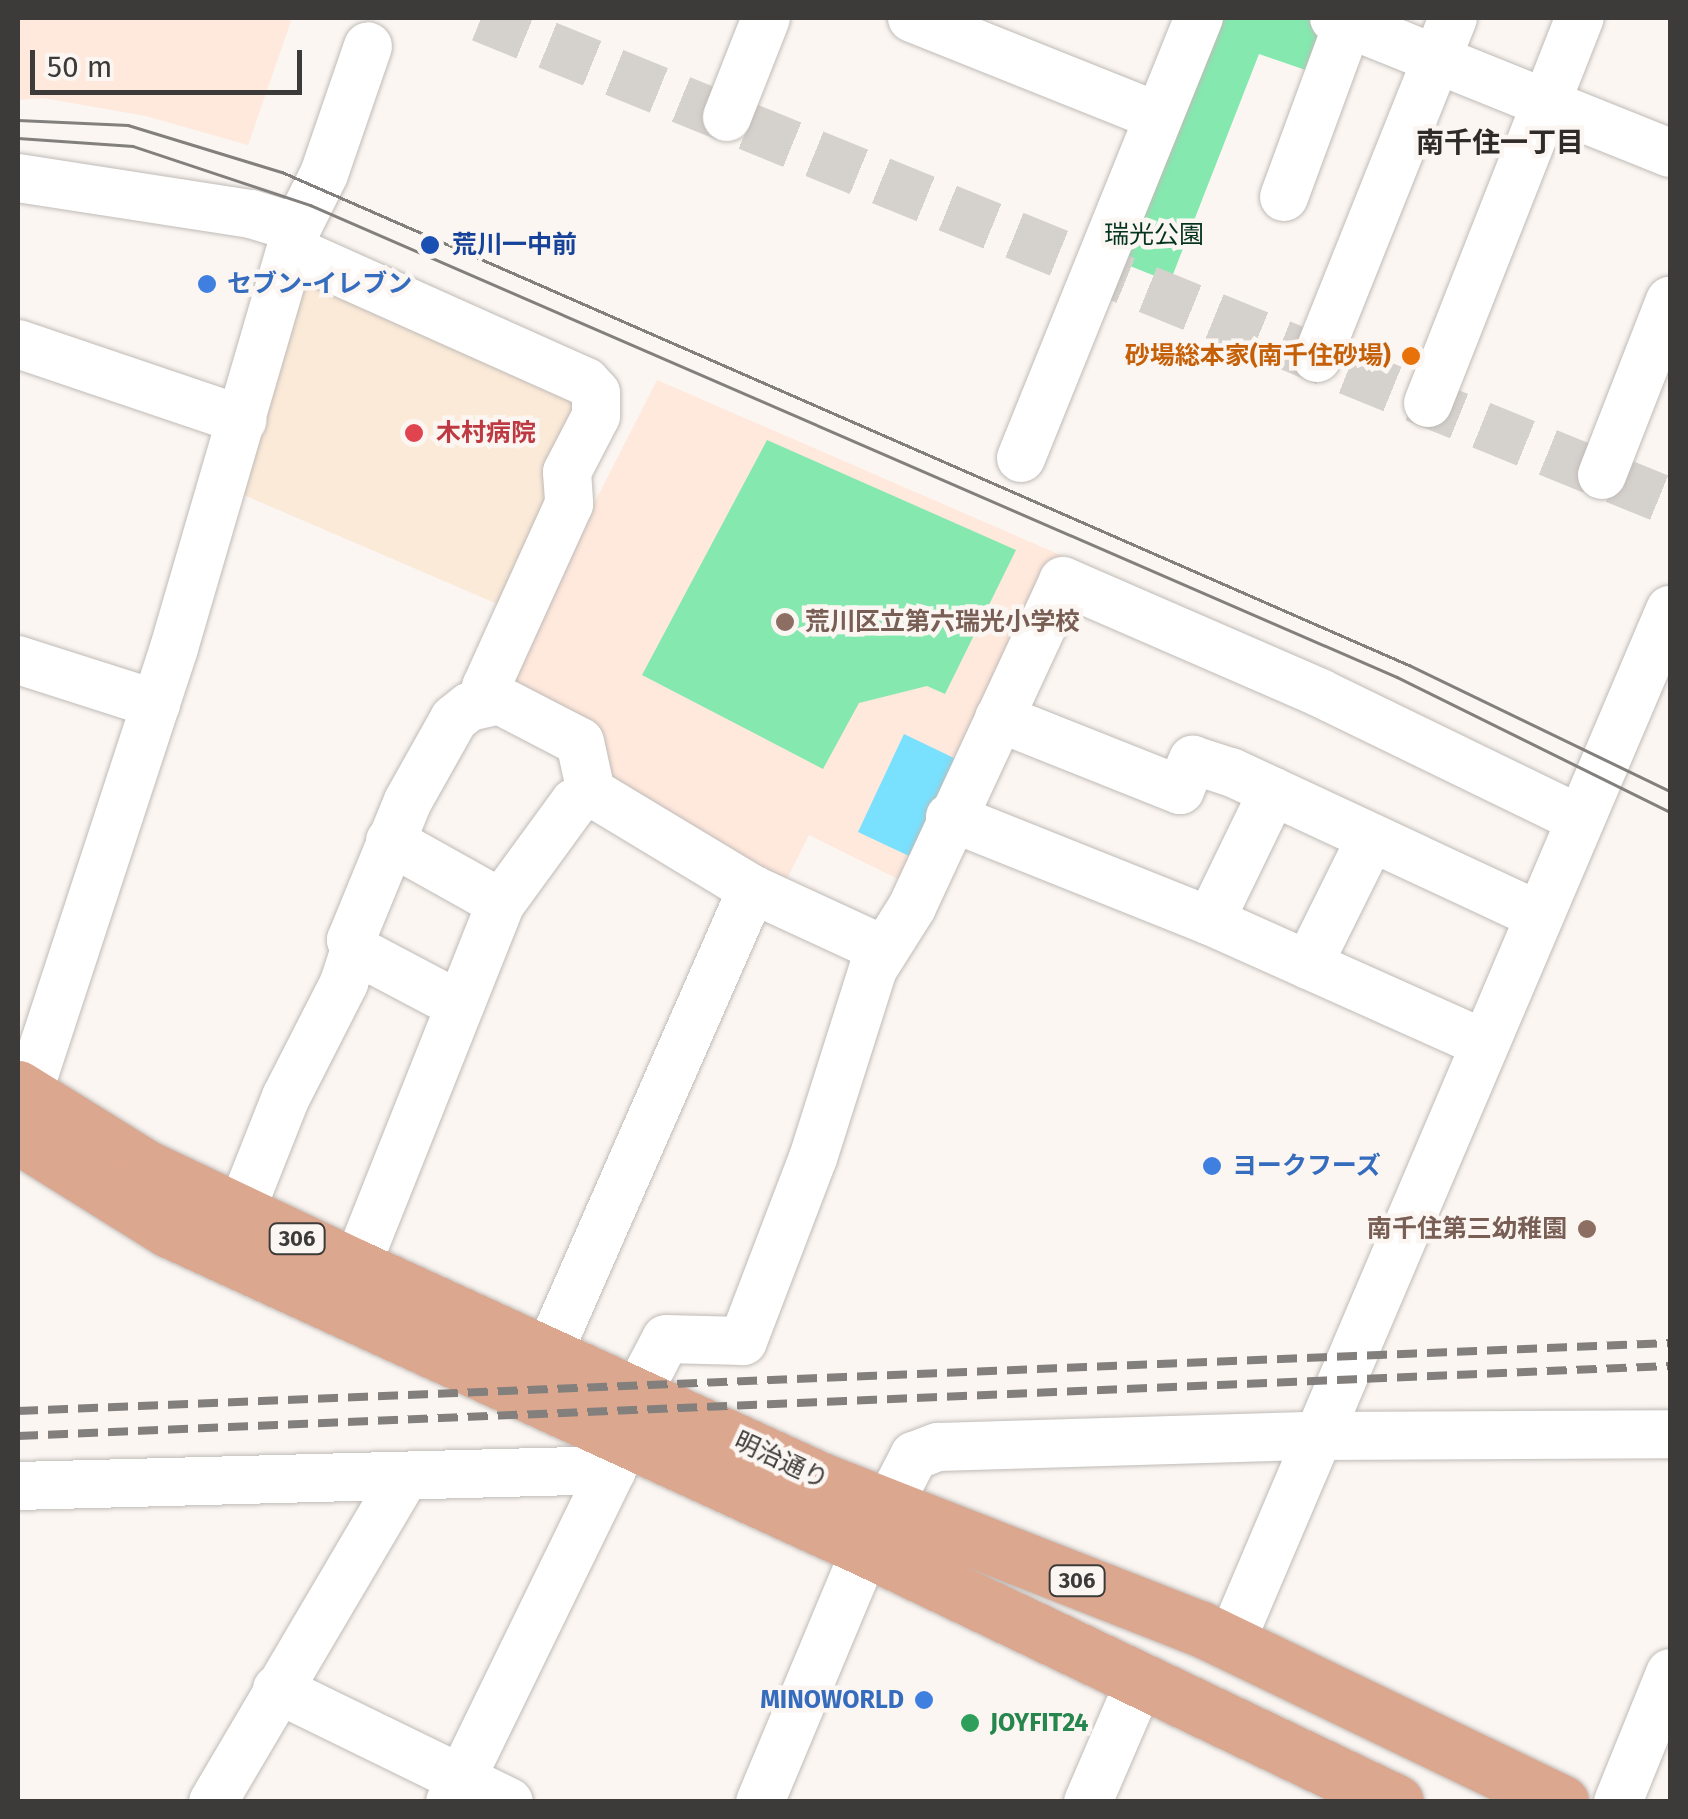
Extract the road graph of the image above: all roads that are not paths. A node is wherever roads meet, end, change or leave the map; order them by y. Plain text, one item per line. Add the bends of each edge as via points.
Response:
1 (766, 18) edge
2 (912, 18) edge
3 (1199, 18) edge
4 (1580, 18) edge
5 (1341, 20) edge
6 (1445, 38) edge
7 (368, 46) dead end
8 (1544, 102) junction
9 (1156, 116) junction
10 (727, 118) dead end
11 (1670, 153) edge
12 (18, 178) edge
13 (1284, 197) dead end
14 (294, 239) junction
15 (1670, 301) edge
16 (18, 344) edge
17 (1316, 358) dead end
18 (1428, 404) dead end
19 (242, 420) junction
20 (1020, 458) dead end
21 (1602, 474) dead end
22 (1670, 610) edge
23 (18, 660) edge
24 (490, 700) junction
25 (156, 704) junction
26 (998, 718) junction
27 (1273, 790) junction
28 (591, 792) junction
29 (950, 817) junction
30 (1580, 819) junction
31 (1371, 838) junction
32 (390, 841) junction
33 (752, 889) junction
34 (502, 903) junction
35 (1538, 915) junction
36 (1210, 922) junction
37 (355, 950) junction
38 (882, 950) junction
39 (1308, 965) junction
40 (458, 1004) junction
41 (1483, 1043) junction
42 (20, 1112) edge
43 (240, 1213) junction
44 (356, 1267) junction
45 (548, 1354) junction
46 (623, 1434) junction
47 (1670, 1434) edge
48 (1314, 1436) junction
49 (404, 1478) junction
50 (18, 1486) edge
51 (877, 1528) junction
52 (1230, 1644) junction
53 (1670, 1672) edge
54 (1142, 1679) junction
55 (277, 1689) junction
56 (456, 1791) edge
57 (212, 1802) edge
58 (509, 1802) edge
59 (760, 1802) edge
60 (1088, 1802) edge
61 (1396, 1802) edge
62 (1561, 1802) edge
63 (1618, 1802) edge

1 - 10 street
2 - 9 street
3 - 9 street
4 - 8 street
5 - 6 street
5 - 13 street
6 - 8 street
6 - 17 street
7 - 14 street
8 - 11 street
8 - 18 street
9 - 20 street
12 - 14 street via 251,214
14 - 19 street
14 - 24 street via 586,382 596,393 596,416 567,472 569,504 486,687
15 - 21 street
16 - 19 street
19 - 25 street
22 - 30 street
23 - 25 street
24 - 28 street via 580,742
24 - 32 street via 454,718
25 - 42 street
26 - 27 street via 1180,790 1193,760
26 - 29 street
26 - 30 street via 1063,581 1320,692
27 - 31 street
27 - 36 street
28 - 33 street
28 - 34 street via 574,803
29 - 36 street
29 - 38 street via 912,906
30 - 35 street
31 - 35 street
31 - 39 street
32 - 34 street
32 - 37 street via 351,940
33 - 38 street
33 - 45 street
34 - 40 street
35 - 41 street
36 - 39 street
37 - 40 street
37 - 43 street
38 - 46 street via 814,1158 743,1341 666,1339
39 - 41 street
40 - 44 street
41 - 48 street
42 - 43 main road, 明治通り / 306
42 - 46 main road, 明治通り / 306 via 169,1230
43 - 44 main road, 明治通り / 306
44 - 45 main road, 明治通り / 306
45 - 46 main road, 明治通り / 306
46 - 49 street
46 - 51 main road, 明治通り / 306
46 - 56 street
47 - 48 street
48 - 51 street via 938,1447 914,1456
48 - 52 street
49 - 50 street
49 - 55 street
51 - 52 main road, 明治通り / 306
51 - 54 main road, 明治通り / 306
51 - 59 street
52 - 62 main road, 明治通り / 306
53 - 63 street
54 - 60 street
54 - 61 main road, 明治通り / 306
55 - 56 street
55 - 57 street
56 - 58 street

